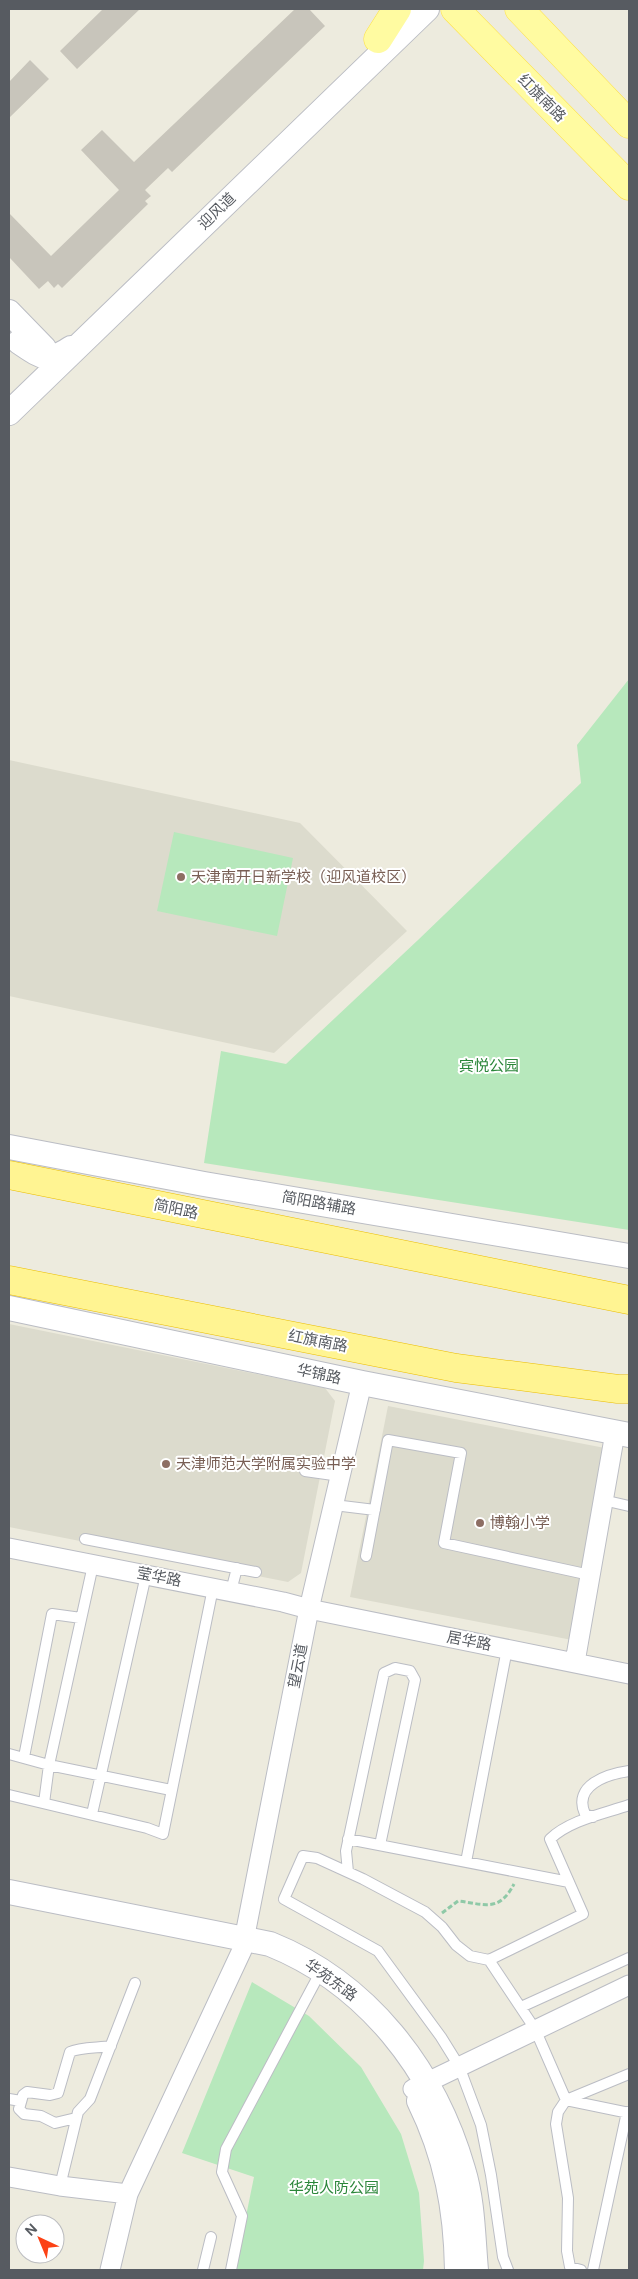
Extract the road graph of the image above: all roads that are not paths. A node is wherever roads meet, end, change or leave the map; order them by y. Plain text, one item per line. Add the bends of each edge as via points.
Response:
1 (397, 9) edge
2 (410, 9) edge
3 (416, 9) edge
4 (427, 9) edge
5 (455, 9) edge
6 (519, 9) edge
7 (382, 44) junction
8 (629, 124) edge
9 (629, 186) edge
10 (9, 312) edge
11 (14, 337) edge
12 (50, 362) junction
13 (9, 396) edge
14 (9, 413) edge
15 (9, 1147) edge
16 (9, 1175) edge
17 (629, 1256) edge
18 (9, 1280) edge
19 (629, 1300) edge
20 (9, 1308) edge
21 (362, 1383) junction
22 (629, 1389) edge
23 (622, 1434) edge
24 (305, 1471) dead end
25 (340, 1476) junction
26 (603, 1500) junction
27 (334, 1505) junction
28 (629, 1506) edge
29 (375, 1510) junction
30 (85, 1539) dead end
31 (9, 1548) edge
32 (366, 1556) dead end
33 (93, 1564) junction
34 (237, 1568) junction
35 (256, 1572) dead end
36 (146, 1575) junction
37 (590, 1575) junction
38 (222, 1590) junction
39 (309, 1610) junction
40 (81, 1618) junction
41 (507, 1649) junction
42 (574, 1662) junction
43 (629, 1674) edge
44 (9, 1754) edge
45 (24, 1758) junction
46 (50, 1765) junction
47 (629, 1771) edge
48 (101, 1776) junction
49 (171, 1790) junction
50 (9, 1795) edge
51 (44, 1802) junction
52 (629, 1805) edge
53 (92, 1814) junction
54 (593, 1817) junction
55 (348, 1839) junction
56 (380, 1845) junction
57 (466, 1862) junction
58 (348, 1872) junction
59 (569, 1882) junction
60 (9, 1892) edge
61 (9, 1903) edge
62 (244, 1944) junction
63 (629, 1958) edge
64 (489, 1960) junction
65 (318, 1977) junction
66 (135, 1983) dead end
67 (629, 1985) edge
68 (520, 2007) junction
69 (535, 2029) junction
70 (111, 2046) junction
71 (459, 2066) junction
72 (629, 2074) edge
73 (420, 2085) junction
74 (9, 2099) edge
75 (566, 2100) junction
76 (21, 2101) junction
77 (628, 2112) edge
78 (76, 2118) junction
79 (9, 2177) edge
80 (60, 2186) junction
81 (128, 2194) junction
82 (212, 2237) dead end
83 (467, 2269) edge
84 (110, 2270) edge
85 (203, 2270) edge
86 (231, 2270) edge
87 (508, 2270) edge
88 (581, 2270) edge
89 (592, 2270) edge

1 - 7 main road
2 - 7 street, 迎风道
3 - 7 street
4 - 7 street, 迎风道
5 - 9 main road, 红旗南路
6 - 8 main road
7 - 12 street, 迎风道
7 - 12 street, 迎风道 via 87,336
10 - 12 street
11 - 12 street
12 - 13 street, 迎风道
12 - 14 street, 迎风道
15 - 17 street, 简阳路辅路 via 204,1184
16 - 19 highway, 简阳路
18 - 22 highway, 红旗南路 via 456,1368
20 - 21 street, 华锦路
21 - 23 street, 华锦路
21 - 25 street, 望云道
23 - 26 street
24 - 25 lane
25 - 27 street, 望云道
26 - 28 lane
26 - 37 street
27 - 29 lane
27 - 39 street, 望云道
29 - 32 lane
29 - 37 lane via 388,1440 461,1453 444,1543
30 - 34 lane
31 - 33 street, 莹华路
33 - 36 street, 莹华路
33 - 40 lane
34 - 35 lane
34 - 38 lane
36 - 38 street, 莹华路
36 - 48 lane
37 - 42 street
38 - 39 street, 莹华路
38 - 49 lane
39 - 41 street, 居华路
39 - 62 street, 望云道
40 - 45 lane via 52,1614
40 - 46 lane
41 - 42 street, 居华路
41 - 57 lane
42 - 43 street, 居华路
44 - 45 lane
45 - 46 lane
46 - 48 lane
46 - 51 lane
47 - 54 lane via 605,1776 589,1785 583,1809 585,1814
48 - 49 lane
48 - 53 lane
49 - 53 lane via 163,1834
50 - 51 lane
51 - 53 lane
52 - 54 lane
54 - 59 lane via 557,1832 550,1839
55 - 56 lane
55 - 56 lane via 384,1673 395,1668 410,1671 415,1680
55 - 58 lane
56 - 57 lane
57 - 59 lane
58 - 64 lane via 425,1912 470,1956
58 - 71 lane via 317,1858 303,1856 284,1899 378,1952
59 - 64 lane via 583,1914
60 - 62 street, 华苑东路
61 - 62 street, 华苑东路
62 - 65 street, 华苑东路 via 286,1966
62 - 81 street, 望云道
63 - 68 lane
64 - 68 lane
65 - 73 street, 华苑东路
65 - 86 lane via 226,2149 222,2172 242,2216
66 - 70 lane
67 - 69 street
68 - 69 lane
69 - 71 street
69 - 75 lane
70 - 76 lane via 70,2052 58,2093 27,2092
70 - 78 lane via 90,2099
71 - 73 street
71 - 87 lane via 481,2125 503,2257
72 - 75 lane
73 - 83 street, 华苑东路 via 447,2175
74 - 76 lane
75 - 77 lane
75 - 88 lane via 558,2112 556,2124 568,2198 567,2251 570,2267
76 - 78 lane via 19,2109 24,2114 40,2116 55,2123
77 - 89 lane
78 - 80 lane
79 - 80 street
80 - 81 street
81 - 84 street, 望云道
82 - 85 lane

